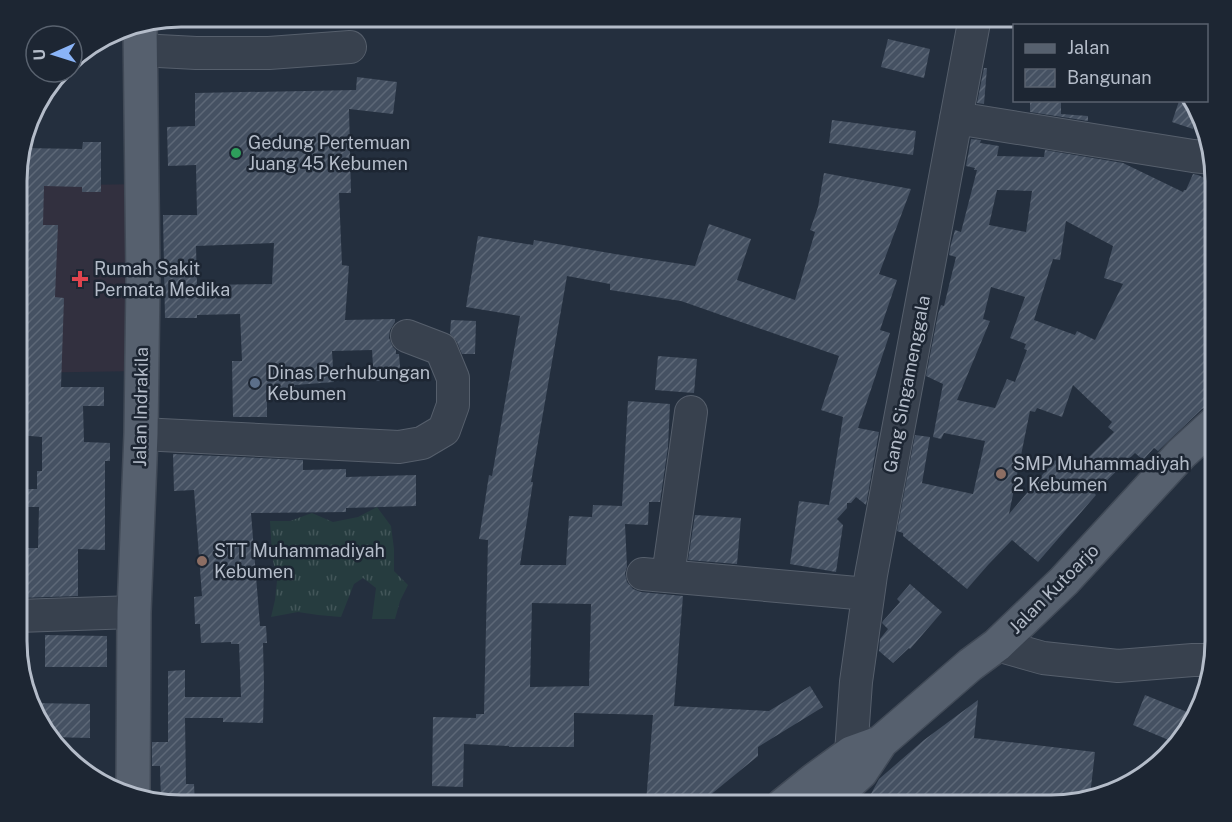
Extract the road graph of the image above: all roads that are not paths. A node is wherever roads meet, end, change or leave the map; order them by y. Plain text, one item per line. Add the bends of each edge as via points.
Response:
1 (973, 27) edge
2 (140, 37) edge
3 (350, 47) dead end
4 (956, 118) junction
5 (1203, 157) edge
6 (407, 336) dead end
7 (691, 412) dead end
8 (1205, 432) edge
9 (141, 434) junction
10 (868, 594) junction
11 (134, 612) junction
12 (27, 616) edge
13 (997, 645) junction
14 (1204, 660) edge
15 (856, 763) junction
16 (134, 788) edge
17 (795, 795) edge
18 (832, 795) edge

1 - 4 street, Gang Singamenggala
2 - 3 street via 196,53
2 - 9 main road, Jalan Indrakila
4 - 5 street
4 - 10 street, Gang Singamenggala
6 - 9 street via 441,349 453,378 453,405 444,430 422,443 399,447
7 - 10 street via 656,575
8 - 13 main road, Jalan Kutoarjo via 1064,581
9 - 11 main road, Jalan Indrakila
10 - 15 street, Gang Singamenggala via 856,682
11 - 12 street
11 - 16 main road, Jalan Indrakila
13 - 14 street via 1043,658 1118,666
13 - 15 main road, Jalan Kutoarjo
15 - 17 main road via 814,780
15 - 18 main road

